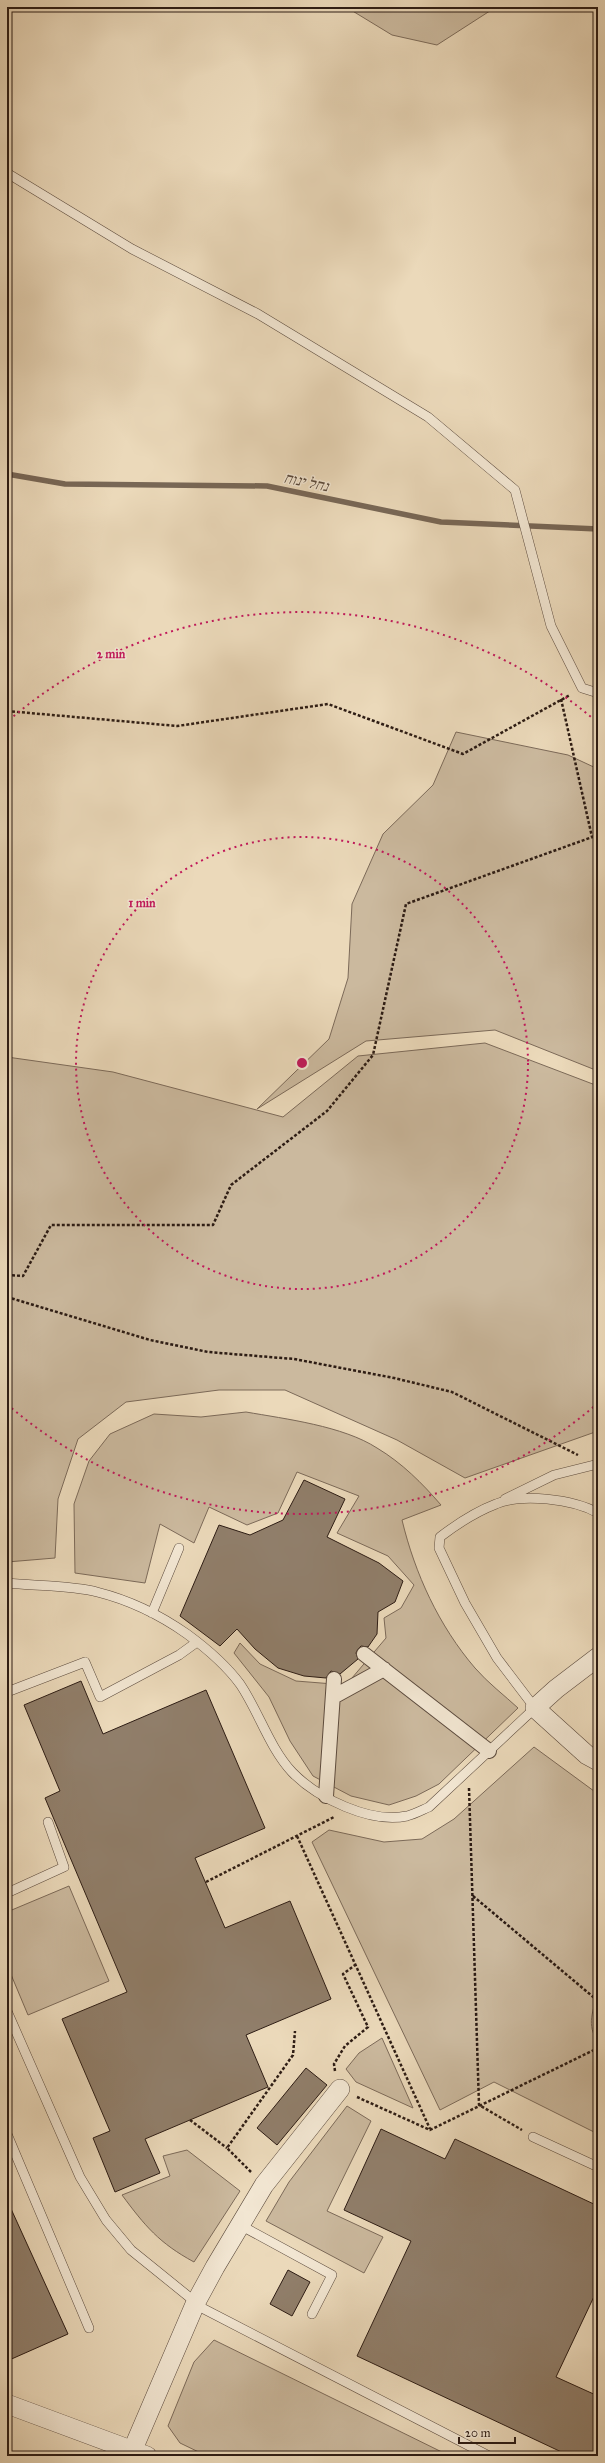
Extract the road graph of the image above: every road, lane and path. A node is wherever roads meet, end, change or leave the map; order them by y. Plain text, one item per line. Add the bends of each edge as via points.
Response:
1 (7, 173) edge
2 (582, 688) junction
3 (598, 693) edge
4 (561, 699) junction
5 (7, 711) edge
6 (598, 835) edge
7 (592, 837) junction
8 (7, 1276) edge
9 (7, 1297) edge
10 (597, 1464) edge
11 (497, 1503) junction
12 (598, 1513) edge
13 (179, 1548) dead end
14 (7, 1583) edge
15 (152, 1613) junction
16 (197, 1642) junction
17 (364, 1654) dead end
18 (598, 1657) edge
19 (384, 1670) junction
20 (334, 1679) dead end
21 (7, 1692) edge
22 (333, 1697) junction
23 (535, 1708) junction
24 (598, 1747) edge
25 (489, 1751) junction
26 (598, 1761) edge
27 (469, 1770) junction
28 (326, 1796) junction
29 (349, 1809) junction
30 (48, 1822) dead end
31 (297, 1836) junction
32 (206, 1882) dead end
33 (7, 1893) edge
34 (473, 1896) junction
35 (355, 1965) junction
36 (598, 2001) edge
37 (7, 2011) edge
38 (295, 2031) dead end
39 (598, 2048) edge
40 (340, 2089) junction
41 (479, 2106) junction
42 (190, 2120) dead end
43 (430, 2130) junction
44 (7, 2134) edge
45 (533, 2137) joint
46 (227, 2148) junction
47 (598, 2167) edge
48 (264, 2186) junction
49 (240, 2225) junction
50 (196, 2302) junction
51 (312, 2314) dead end
52 (89, 2328) dead end
53 (7, 2404) edge
54 (136, 2454) edge
55 (489, 2456) edge

1 - 2 lane via 132,249 258,314 428,417 515,490 551,626
2 - 3 lane
2 - 4 path
4 - 5 path via 463,754 328,704 177,726
4 - 7 path
6 - 7 path
7 - 8 path via 406,904 373,1054 327,1111 231,1185 213,1225 51,1225 23,1276
9 - 10 path via 150,1340 208,1352 294,1359 452,1392
10 - 11 lane via 554,1475
11 - 12 lane via 530,1499 556,1500
11 - 23 lane via 457,1523 440,1537 439,1548 497,1658
13 - 15 lane
14 - 15 lane via 96,1592
15 - 16 lane
16 - 21 lane via 179,1655 100,1697 85,1662
16 - 28 lane via 218,1659 240,1684 274,1746 292,1772
17 - 19 street
18 - 23 street
19 - 22 street
19 - 25 street
20 - 22 street
22 - 28 street
23 - 24 street
23 - 25 lane
23 - 26 street via 587,1755
25 - 27 lane
27 - 29 lane via 429,1807 407,1816 382,1818
27 - 34 path
28 - 29 lane
29 - 31 path
30 - 33 lane via 64,1868
31 - 32 path
31 - 35 path
34 - 36 path
34 - 41 path
35 - 40 path via 343,1974 368,2027 345,2046 334,2064
35 - 43 path
37 - 50 lane via 80,2177 106,2220 131,2250
38 - 46 path via 293,2055
39 - 41 path
40 - 43 path
40 - 48 street
41 - 43 path
41 - 45 path
42 - 46 path
44 - 52 lane
45 - 47 lane
46 - 48 path
48 - 49 street
49 - 50 street
49 - 51 lane via 332,2275
50 - 54 street
50 - 55 lane via 204,2309
53 - 54 street

